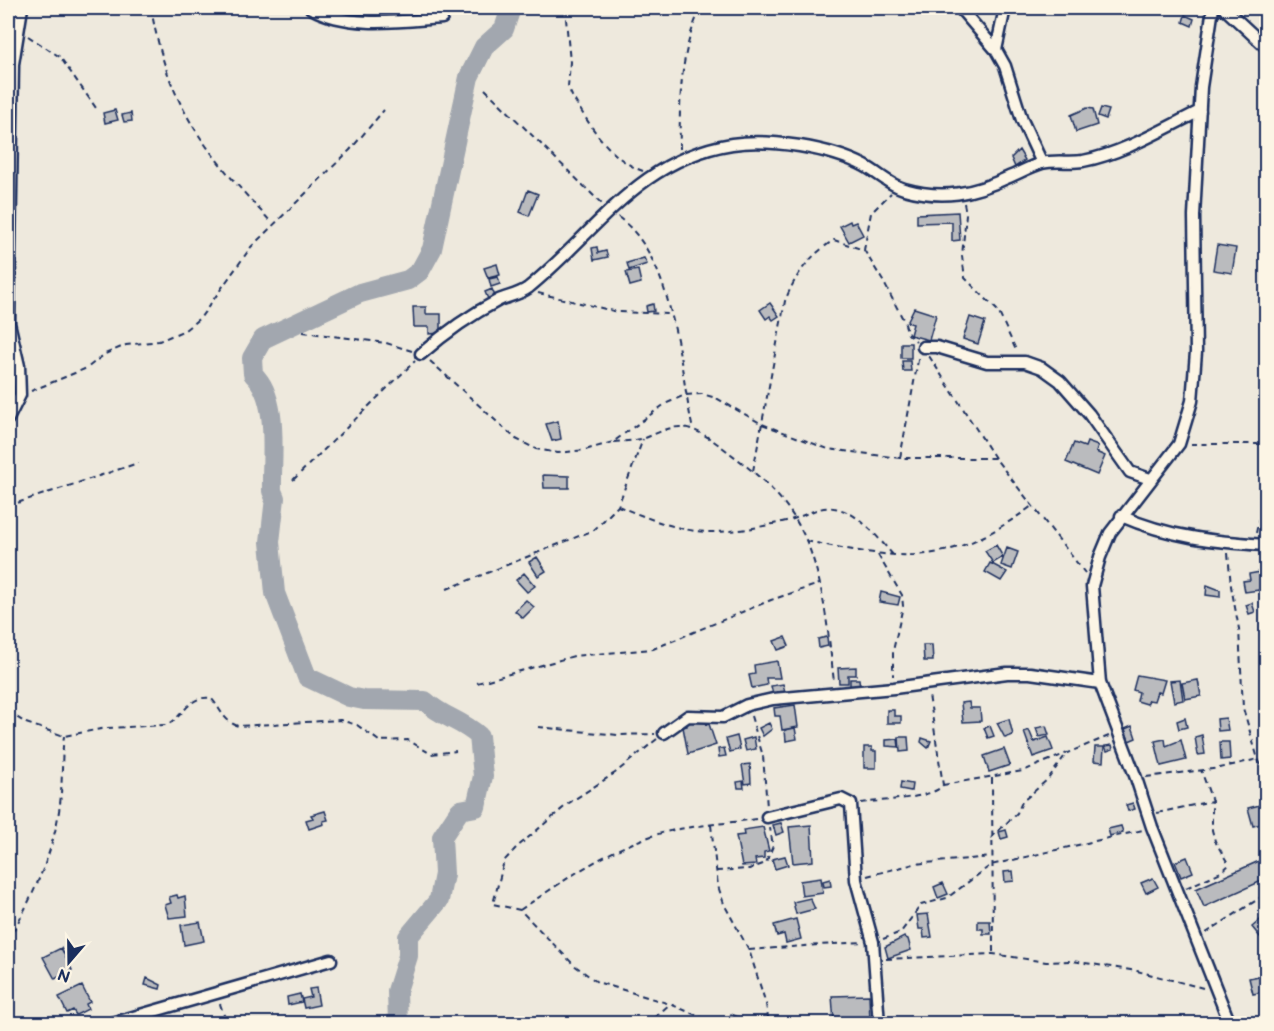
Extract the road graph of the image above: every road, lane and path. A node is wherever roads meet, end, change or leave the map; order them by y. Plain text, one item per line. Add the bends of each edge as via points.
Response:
1 (22, 8) edge
2 (151, 8) edge
3 (312, 8) edge
4 (565, 8) edge
5 (701, 8) edge
6 (960, 8) edge
7 (1005, 8) edge
8 (1213, 8) edge
9 (1224, 8) edge
10 (442, 18) dead end
11 (19, 29) junction
12 (1266, 47) edge
13 (996, 50) junction
14 (485, 89) dead end
15 (96, 108) dead end
16 (384, 110) dead end
17 (1200, 111) junction
18 (681, 159) junction
19 (1042, 163) junction
20 (654, 176) junction
21 (902, 188) junction
22 (962, 195) junction
23 (608, 210) junction
24 (273, 224) junction
25 (864, 250) junction
26 (9, 269) edge
27 (526, 290) junction
28 (671, 314) junction
29 (303, 332) dead end
30 (923, 347) junction
31 (422, 354) junction
32 (1025, 362) junction
33 (20, 395) junction
34 (685, 395) junction
35 (8, 419) edge
36 (762, 424) junction
37 (693, 430) junction
38 (644, 439) junction
39 (612, 442) junction
40 (1179, 444) junction
41 (1266, 444) edge
42 (900, 458) junction
43 (995, 458) junction
44 (138, 463) dead end
45 (753, 471) junction
46 (1150, 479) junction
47 (293, 480) dead end
48 (1266, 486) edge
49 (8, 506) edge
50 (618, 506) junction
51 (1032, 506) junction
52 (1121, 516) junction
53 (796, 519) junction
54 (805, 541) junction
55 (1228, 544) junction
56 (1253, 544) junction
57 (1266, 544) edge
58 (879, 555) junction
59 (894, 556) junction
60 (819, 584) junction
61 (1092, 586) junction
62 (447, 589) dead end
63 (477, 683) dead end
64 (927, 683) junction
65 (1100, 683) junction
66 (894, 688) junction
67 (836, 694) junction
68 (747, 705) junction
69 (8, 712) edge
70 (538, 728) dead end
71 (1119, 732) junction
72 (664, 733) junction
73 (64, 736) junction
74 (456, 751) dead end
75 (1064, 757) junction
76 (1258, 759) junction
77 (1201, 770) junction
78 (1266, 776) edge
79 (992, 778) junction
80 (1136, 778) junction
81 (943, 784) junction
82 (1212, 801) junction
83 (851, 804) junction
84 (1148, 815) junction
85 (767, 817) junction
86 (711, 825) junction
87 (1152, 827) junction
88 (991, 839) junction
89 (991, 857) junction
90 (991, 865) junction
91 (716, 871) junction
92 (856, 880) junction
93 (1178, 891) junction
94 (1266, 894) edge
95 (520, 910) junction
96 (1197, 939) junction
97 (8, 940) edge
98 (873, 942) junction
99 (748, 950) junction
100 (993, 954) junction
101 (332, 960) dead end
102 (876, 960) junction
103 (216, 992) junction
104 (1218, 992) junction
105 (670, 1004) junction
106 (109, 1023) edge
107 (227, 1023) edge
108 (647, 1023) edge
109 (717, 1023) edge
110 (769, 1023) edge
111 (879, 1023) edge
112 (1230, 1023) edge

1 - 11 street
2 - 24 path via 168,80 184,113 219,165
3 - 10 street via 326,16 347,20
4 - 20 path via 568,87 572,96 612,152
5 - 18 path via 686,52 679,112
6 - 13 street
7 - 13 street
8 - 17 street
9 - 12 street
11 - 15 path via 60,57
11 - 26 street via 13,64
13 - 19 street
14 - 23 path
16 - 24 path via 350,150
17 - 19 street via 1108,154 1082,161
17 - 40 street via 1194,216 1196,352 1192,401
18 - 20 street
18 - 21 street via 733,144 778,144 838,156 863,165
19 - 22 street
20 - 23 street
21 - 22 street via 935,195
21 - 25 path via 882,200 871,213
22 - 32 path via 966,214 962,256 966,278 998,311 1012,345
23 - 27 street
23 - 28 path via 624,221 645,246
24 - 33 path via 251,247 201,317 185,330 159,341 126,345 105,354 87,369
25 - 30 path via 908,334
25 - 36 path via 834,240 795,275 785,301
26 - 33 street via 9,323 20,366
27 - 28 path via 618,312
27 - 31 street via 465,320
28 - 34 path via 678,335
29 - 31 path via 386,343
30 - 32 street via 937,347 987,362
30 - 42 path
30 - 43 path
31 - 39 path via 516,439 536,449 558,453
31 - 47 path
32 - 46 street via 1060,381 1130,472
33 - 35 street
34 - 36 path via 716,398
34 - 37 path
34 - 39 path via 644,417
36 - 42 path via 828,449
36 - 45 path
37 - 38 path via 680,427
37 - 45 path
38 - 39 path
38 - 50 path
40 - 41 path
40 - 46 street
42 - 43 path
43 - 51 path
44 - 49 path
45 - 53 path
46 - 52 street
48 - 56 path
50 - 53 path via 707,532 746,530
50 - 62 path via 594,530
51 - 59 path via 1002,528 953,551
51 - 61 path
52 - 55 street via 1158,531
52 - 61 street via 1100,557
53 - 54 path
53 - 59 path via 825,507 840,510 857,519
54 - 58 path
54 - 60 path
55 - 56 street
55 - 76 path via 1239,628 1243,708
56 - 57 street
58 - 59 path
58 - 66 path via 902,595 893,651
60 - 63 path via 653,649 574,656
60 - 67 path
61 - 65 street
64 - 65 street via 1019,673
64 - 66 street
64 - 81 path
65 - 71 street
66 - 67 street
67 - 68 street
68 - 72 street via 723,717 688,716
68 - 85 path via 763,756
69 - 73 path via 26,723
70 - 72 path via 618,735
71 - 75 path
71 - 80 street
72 - 95 path via 615,773 569,803 504,861 493,904
73 - 74 path via 106,728 167,725 202,697 211,698 223,717 238,726 340,720 357,725 379,741 408,740 431,754
73 - 97 path via 59,810 46,860
75 - 79 path
75 - 88 path
76 - 77 path
76 - 78 path
77 - 80 path
77 - 82 path
79 - 81 path
79 - 88 path
80 - 84 street
81 - 83 path via 936,791 912,797
82 - 84 path
82 - 93 path via 1212,830 1229,866
83 - 85 street via 841,800
83 - 92 street
84 - 87 street
85 - 86 path
85 - 91 path via 773,846 766,863
86 - 91 path
86 - 95 path via 673,830 635,842 588,865
87 - 90 path
87 - 93 street
88 - 89 path
89 - 90 path
89 - 92 path via 904,866
90 - 98 path via 948,898 921,905 901,932
90 - 100 path
91 - 99 path via 724,904
92 - 98 street
93 - 96 street
94 - 96 path
95 - 105 path via 597,982
96 - 104 street
98 - 99 path
98 - 102 street
99 - 110 path
100 - 102 path
100 - 104 path via 1022,960 1110,966
101 - 103 street
102 - 111 street
103 - 106 street
103 - 107 path
104 - 112 street
105 - 108 path
105 - 109 path

